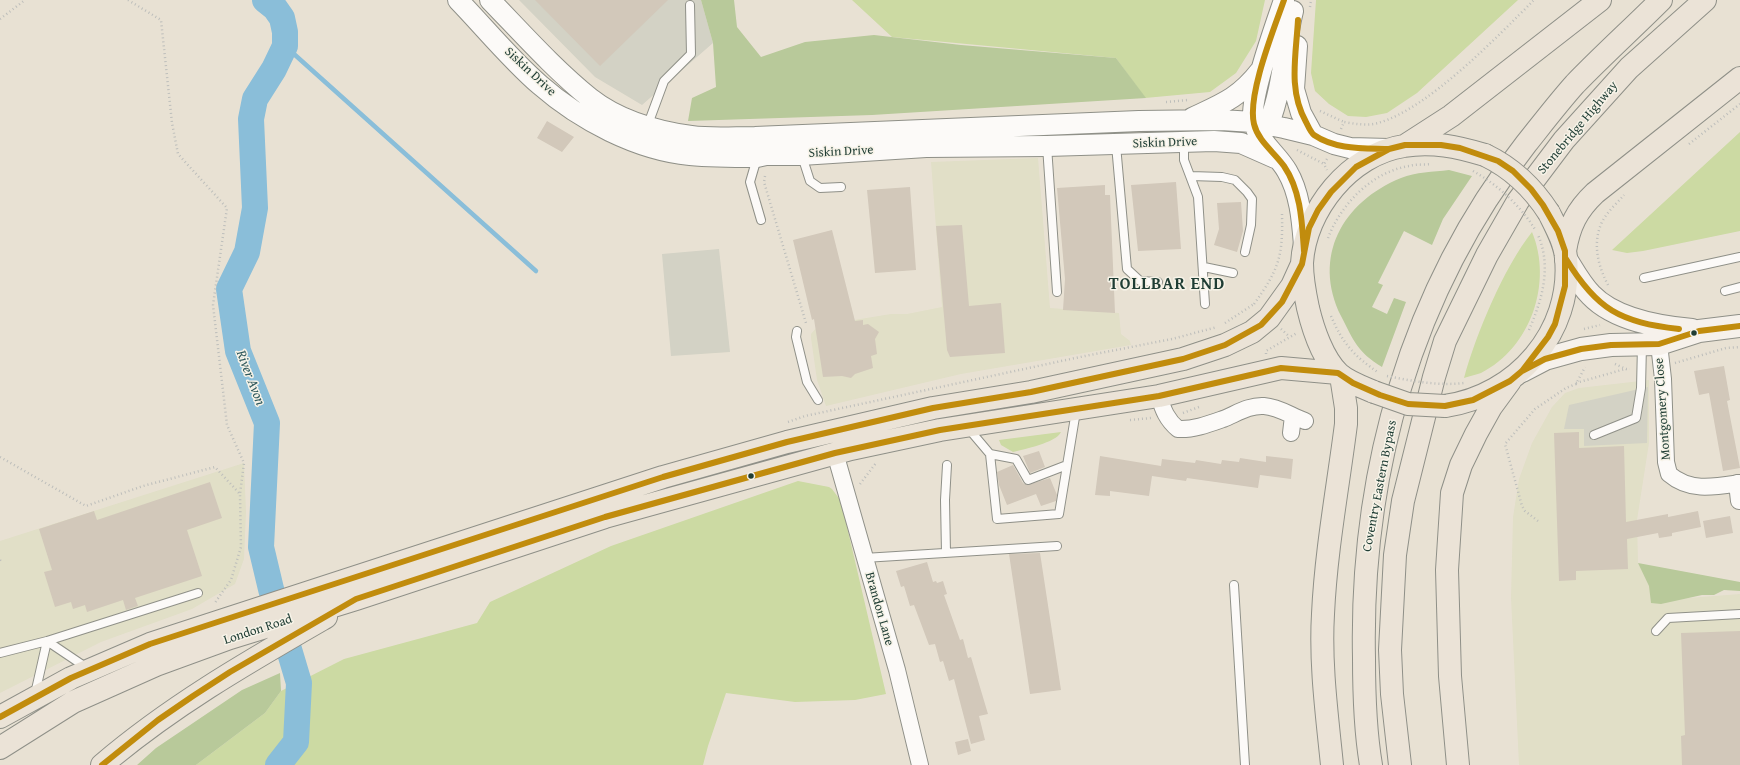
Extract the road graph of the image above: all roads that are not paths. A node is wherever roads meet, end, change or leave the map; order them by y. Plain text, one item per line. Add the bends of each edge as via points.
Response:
1 (458, 0) edge
2 (490, 0) edge
3 (1284, 0) edge
4 (1297, 0) edge
5 (1600, 0) edge
6 (1661, 0) edge
7 (1705, 0) edge
8 (690, 5) dead end
9 (1262, 69) junction
10 (1740, 78) edge
11 (1185, 121) junction
12 (1260, 127) junction
13 (644, 135) junction
14 (1313, 135) junction
15 (1184, 141) junction
16 (1241, 143) junction
17 (1116, 144) junction
18 (1047, 146) junction
19 (1397, 147) junction
20 (758, 148) junction
21 (801, 155) junction
22 (1275, 158) junction
23 (1191, 176) junction
24 (841, 187) dead end
25 (761, 220) dead end
26 (1245, 252) dead end
27 (1566, 255) junction
28 (1303, 257) junction
29 (1740, 257) edge
30 (1204, 267) junction
31 (1233, 273) dead end
32 (1644, 278) dead end
33 (1158, 282) dead end
34 (1740, 286) edge
35 (1057, 292) dead end
36 (1725, 292) dead end
37 (1205, 304) dead end
38 (1455, 319) joint
39 (1736, 329) edge
40 (1699, 331) junction
41 (797, 332) road end
42 (1650, 344) junction
43 (1339, 374) junction
44 (1516, 376) junction
45 (1159, 396) junction
46 (818, 400) dead end
47 (1077, 408) junction
48 (967, 426) junction
49 (1291, 433) dead end
50 (1594, 435) dead end
51 (835, 453) junction
52 (990, 454) junction
53 (947, 465) dead end
54 (1067, 465) junction
55 (1738, 483) edge
56 (1739, 501) edge
57 (1057, 546) dead end
58 (946, 553) junction
59 (864, 558) junction
60 (1234, 585) dead end
61 (198, 593) dead end
62 (328, 603) junction
63 (1740, 614) edge
64 (221, 621) junction
65 (1656, 631) dead end
66 (47, 641) junction
67 (0, 653) edge
68 (90, 670) junction
69 (34, 698) junction
70 (0, 717) edge
71 (0, 748) edge
72 (102, 765) edge
73 (920, 765) edge
74 (1245, 765) edge
75 (1332, 765) edge
76 (1370, 765) edge
77 (1400, 765) edge
78 (1458, 765) edge

1 - 13 street, Siskin Drive via 540,85 573,110 599,126
2 - 13 street, Siskin Drive via 591,99 622,117
3 - 9 street
4 - 12 street via 1286,39 1279,86
4 - 14 street via 1294,89 1301,112
5 - 19 highway via 1451,116
6 - 76 highway, Coventry Eastern Bypass via 1575,85 1525,145 1455,252 1428,308 1410,357 1386,438 1368,537 1363,614
7 - 38 highway, Stonebridge Highway via 1629,68 1564,140 1518,201
8 - 13 lane via 691,54 664,81
9 - 11 street via 1229,101
9 - 12 street via 1255,102
10 - 27 highway via 1581,206 1567,237
11 - 12 street, Siskin Drive
11 - 20 street, Siskin Drive via 1139,121
12 - 14 street, Siskin Drive
12 - 16 street
12 - 22 street
13 - 20 street, Siskin Drive via 693,136
14 - 19 street, Siskin Drive via 1350,148
15 - 16 street, Siskin Drive
15 - 17 street, Siskin Drive
15 - 23 lane via 1184,160
16 - 22 street, Siskin Drive
17 - 18 street, Siskin Drive
17 - 33 lane via 1128,269 1140,281
18 - 21 street, Siskin Drive via 926,147
18 - 35 lane
19 - 27 highway, bridge via 1441,145 1460,148 1479,163 1513,171 1531,189 1548,213
19 - 28 highway via 1356,167 1331,192 1309,228
20 - 21 street, Siskin Drive
20 - 25 lane via 750,182
21 - 24 lane via 810,181 820,188
22 - 28 street via 1287,171 1302,214
23 - 26 lane via 1234,180 1252,199 1251,225
23 - 30 lane via 1198,197
27 - 40 main road via 1580,282 1591,295 1612,310 1649,325
27 - 44 highway via 1565,286 1555,324 1535,356
28 - 43 highway via 1305,294 1322,321 1325,353
28 - 62 highway, London Road via 1292,286 1262,311 1252,332 1225,345 1183,359 1031,392 933,408 787,442 663,477
29 - 32 lane
30 - 31 lane
30 - 37 lane
34 - 36 lane
38 - 77 highway, Coventry Eastern Bypass via 1445,341 1420,429 1403,501 1395,555 1390,650
39 - 40 main road
40 - 42 main road
41 - 46 lane via 807,382
42 - 44 main road via 1581,349 1545,360
42 - 50 lane via 1636,418
42 - 55 street, Montgomery Close via 1663,379 1666,462 1669,474 1683,484 1693,486
43 - 44 highway, bridge via 1376,382 1408,404 1429,406 1459,404 1473,400
43 - 45 highway via 1281,368
43 - 75 highway via 1346,408 1346,424 1328,542 1323,615 1326,701
44 - 78 highway via 1491,407 1476,434 1461,465 1452,493 1446,570 1450,676
45 - 47 highway
45 - 49 street via 1163,410 1178,429 1194,428 1248,408 1263,406 1283,410 1299,419
47 - 48 highway
47 - 54 lane
48 - 51 highway
48 - 52 lane
51 - 59 street, Brandon Lane
51 - 62 highway via 606,517 356,599
52 - 54 lane via 1016,458 1028,480
52 - 54 lane via 997,519 1059,514
53 - 58 lane
55 - 56 street, Montgomery Close
57 - 58 lane
58 - 59 lane
59 - 73 street, Brandon Lane via 897,670
60 - 74 lane
61 - 66 lane
62 - 64 highway, London Road
62 - 72 highway via 158,720
63 - 65 lane via 1668,618
64 - 68 highway, London Road via 150,644
64 - 71 highway, London Road via 156,665 73,702
66 - 67 lane
66 - 68 lane
66 - 69 lane
68 - 69 highway, London Road
69 - 70 highway, London Road

